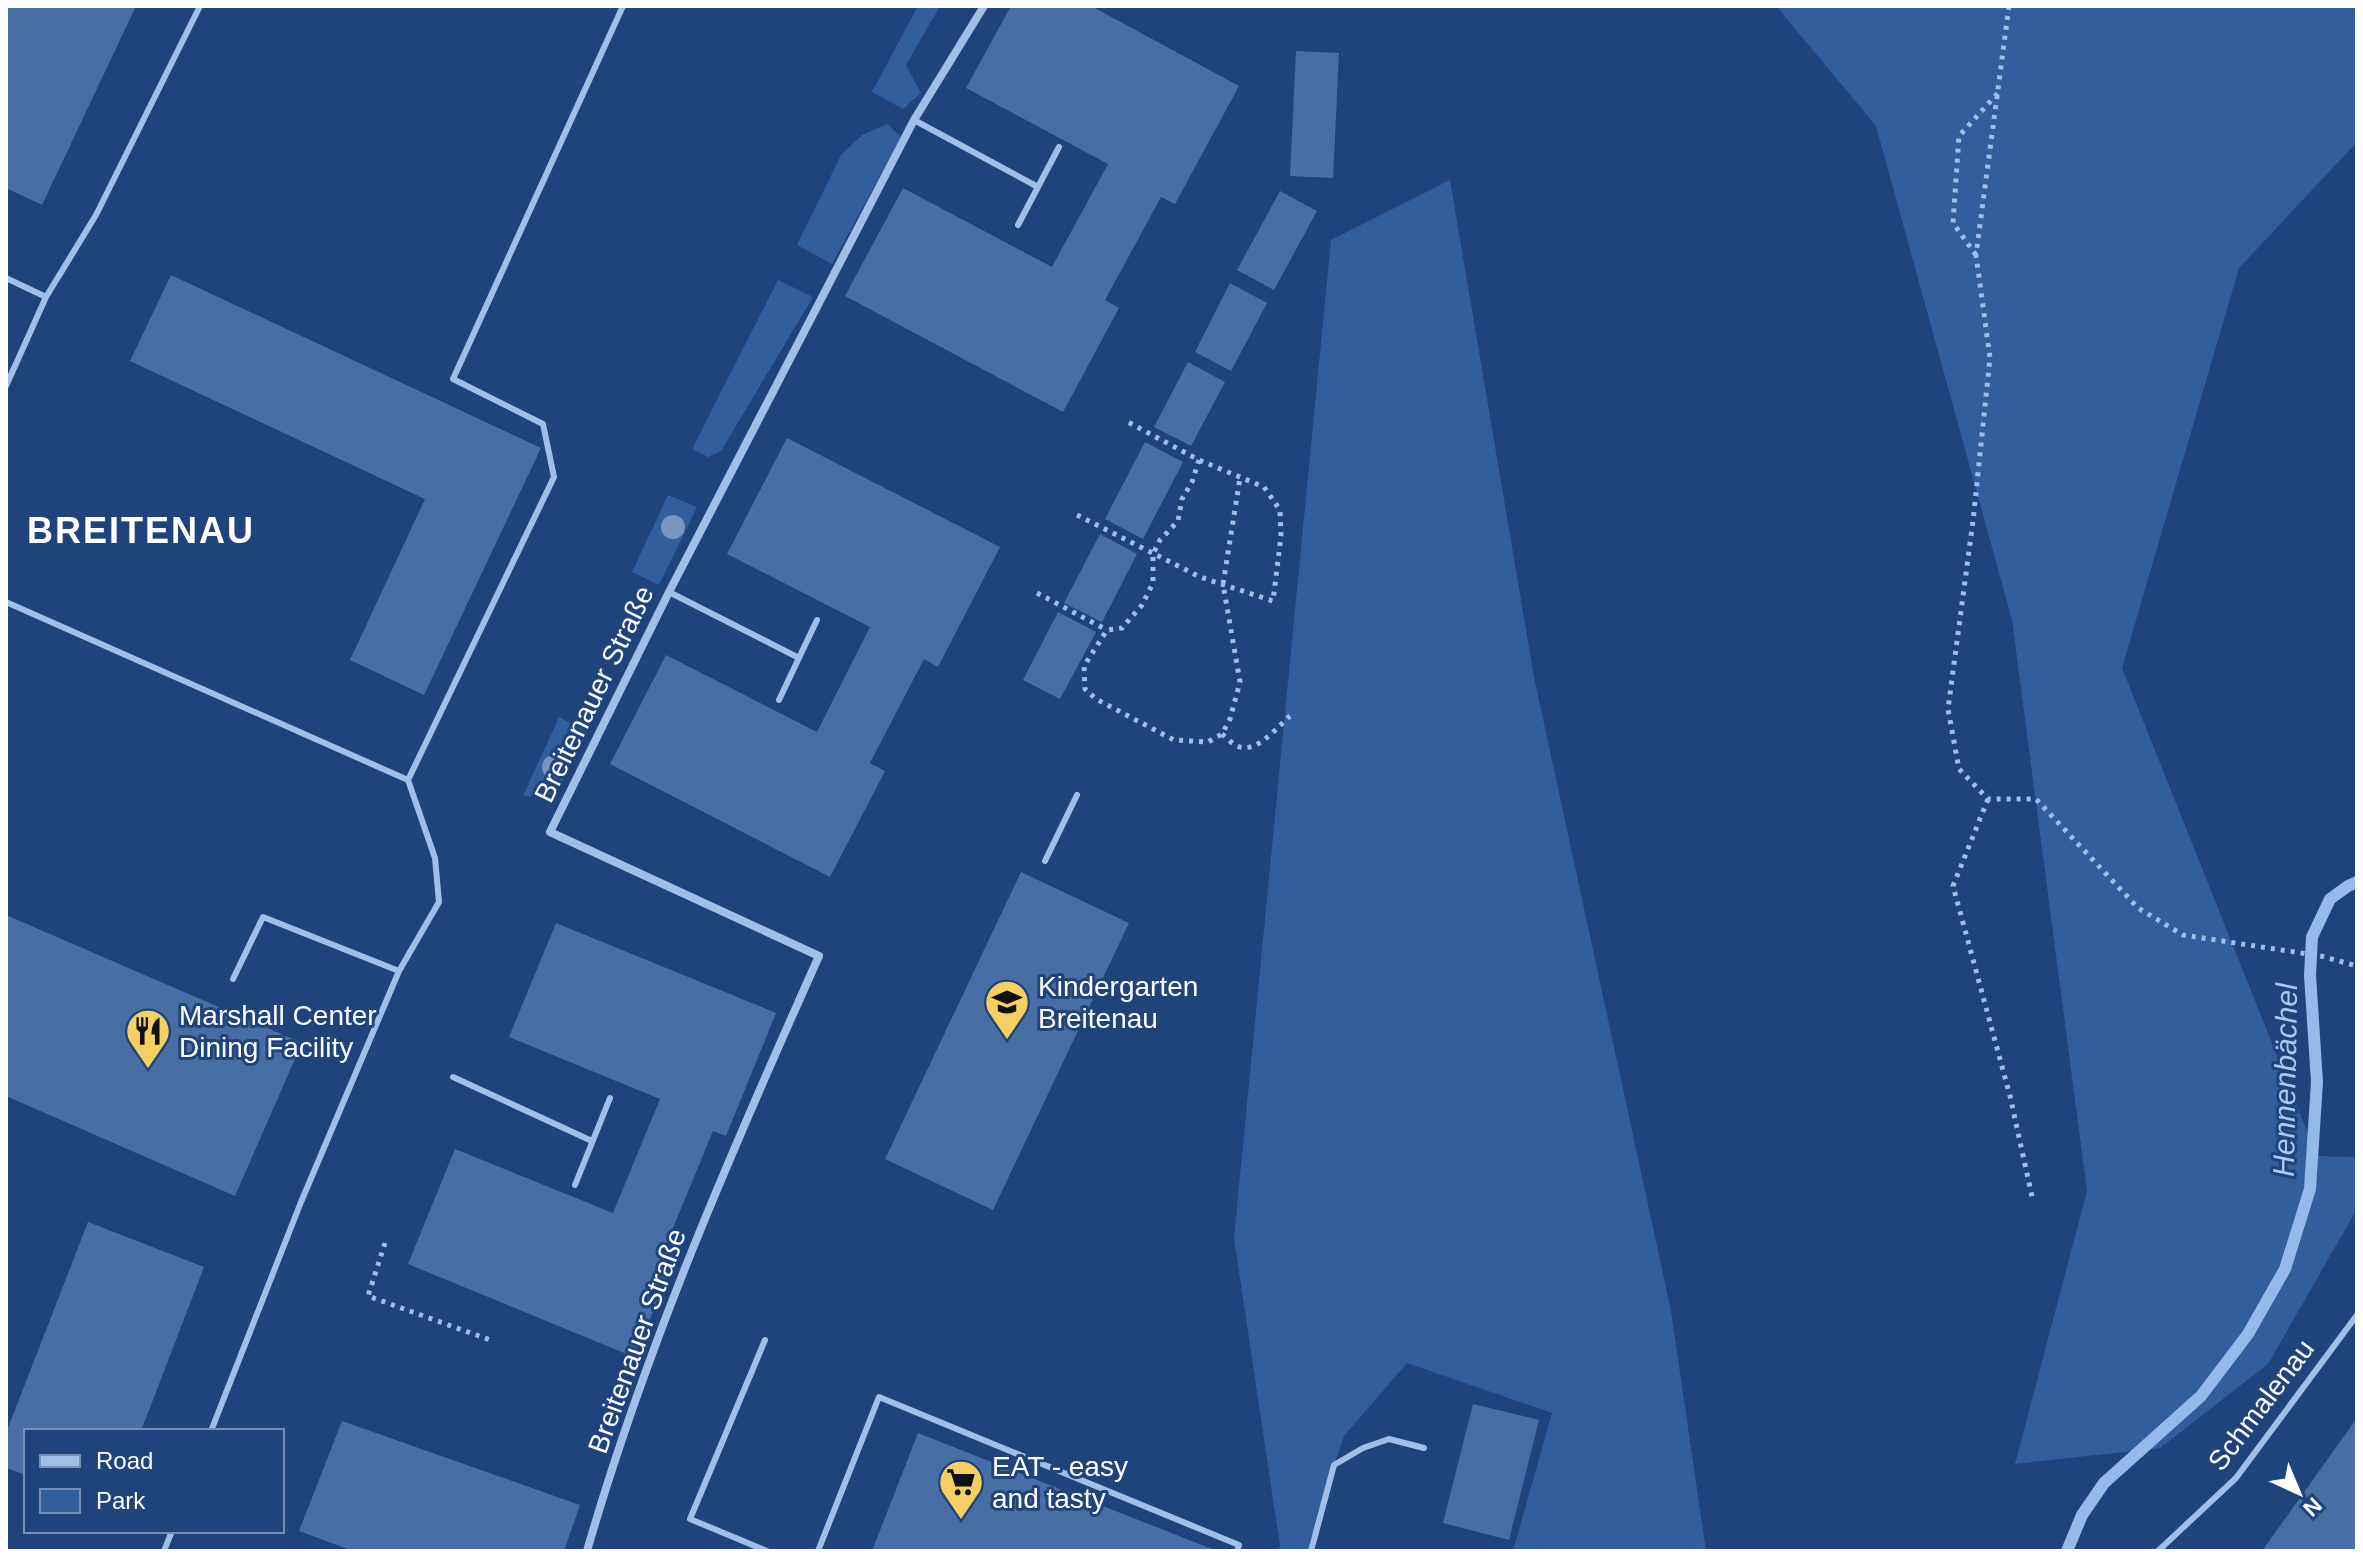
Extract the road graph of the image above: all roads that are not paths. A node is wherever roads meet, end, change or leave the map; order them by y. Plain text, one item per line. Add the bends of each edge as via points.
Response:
1 (200, 6) edge
2 (623, 6) edge
3 (984, 6) edge
4 (914, 120) junction
5 (1059, 147) dead end
6 (1038, 187) junction
7 (1018, 225) dead end
8 (6, 278) edge
9 (46, 297) junction
10 (6, 386) edge
11 (669, 592) junction
12 (6, 602) edge
13 (817, 620) dead end
14 (799, 658) junction
15 (779, 700) dead end
16 (408, 780) junction
17 (1077, 795) dead end
18 (1045, 861) dead end
19 (399, 971) junction
20 (233, 979) dead end
21 (453, 1077) dead end
22 (610, 1098) dead end
23 (592, 1141) junction
24 (575, 1185) dead end
25 (2357, 1315) edge
26 (765, 1340) dead end
27 (212, 1429) edge
28 (1424, 1448) dead end
29 (587, 1551) edge
30 (767, 1551) edge
31 (818, 1551) edge
32 (1237, 1551) edge
33 (1311, 1551) edge
34 (2158, 1551) edge

1 - 9 lane via 96,215
2 - 16 lane via 453,379 543,424 554,477
3 - 4 street, Breitenauer Straße
4 - 6 lane
4 - 11 street, Breitenauer Straße
5 - 6 lane
6 - 7 lane
8 - 9 lane
9 - 10 lane
11 - 14 lane
11 - 29 street, Breitenauer Straße via 550,832 819,956 676,1290
12 - 16 lane
13 - 14 lane
14 - 15 lane
16 - 19 lane via 435,858 439,902
17 - 18 lane
19 - 20 lane via 263,917
19 - 27 lane
21 - 23 lane
22 - 23 lane
23 - 24 lane
25 - 34 lane, Schmalenau via 2236,1478
26 - 30 lane via 690,1519
28 - 33 lane via 1389,1439 1334,1465
31 - 32 lane via 879,1397 1239,1545

